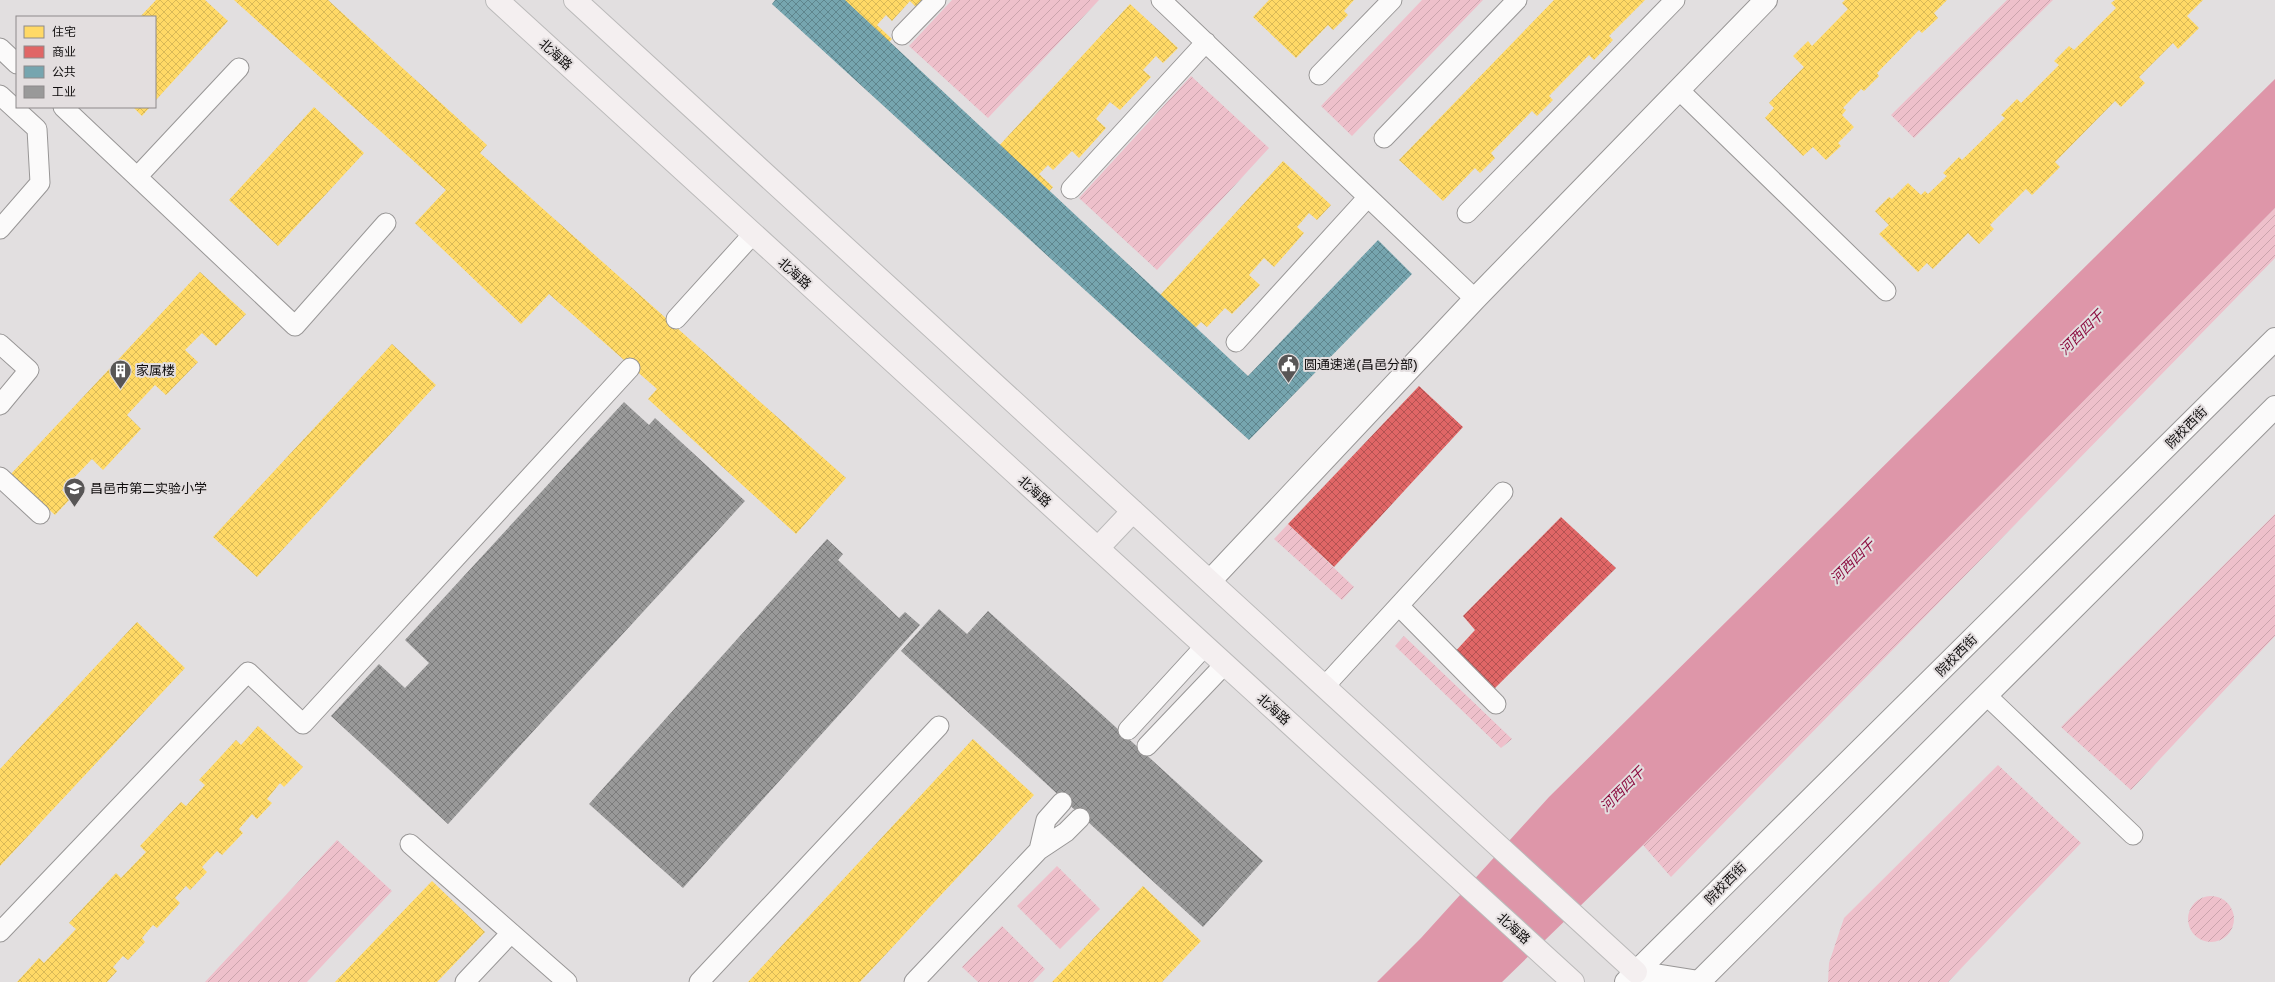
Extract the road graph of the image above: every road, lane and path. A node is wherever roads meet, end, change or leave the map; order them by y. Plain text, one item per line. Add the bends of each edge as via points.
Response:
1 (497, 0) edge
2 (576, 0) edge
3 (936, 0) edge
4 (1161, 0) edge
5 (1392, 0) edge
6 (1517, 0) edge
7 (1675, 0) edge
8 (1766, 0) edge
9 (902, 35) dead end
10 (1206, 42) junction
11 (0, 48) edge
12 (16, 63) edge
13 (239, 68) dead end
14 (1319, 75) dead end
15 (1679, 90) junction
16 (0, 95) edge
17 (64, 108) edge
18 (1384, 138) dead end
19 (137, 177) junction
20 (1071, 189) dead end
21 (1368, 197) junction
22 (1467, 212) dead end
23 (386, 223) dead end
24 (0, 229) edge
25 (753, 234) junction
26 (1886, 291) dead end
27 (1475, 299) junction
28 (676, 319) dead end
29 (2275, 339) edge
30 (1236, 342) dead end
31 (0, 344) edge
32 (630, 368) dead end
33 (0, 405) edge
34 (2275, 407) edge
35 (0, 477) edge
36 (1503, 492) dead end
37 (1133, 511) junction
38 (40, 514) dead end
39 (1098, 548) junction
40 (1210, 581) junction
41 (1399, 606) junction
42 (1205, 646) junction
43 (1225, 664) junction
44 (1324, 687) junction
45 (1986, 695) junction
46 (1496, 704) dead end
47 (939, 726) dead end
48 (1128, 730) dead end
49 (1147, 746) dead end
50 (1062, 802) dead end
51 (1080, 818) dead end
52 (2133, 835) dead end
53 (410, 844) dead end
54 (1039, 850) junction
55 (0, 932) edge
56 (511, 933) junction
57 (1631, 977) edge
58 (464, 982) edge
59 (566, 982) edge
60 (699, 982) edge
61 (914, 982) edge
62 (1573, 982) edge
63 (1699, 982) edge

1 - 25 main road, 北海路
2 - 37 main road
3 - 9 lane
4 - 10 lane
5 - 14 lane
6 - 18 lane
7 - 22 lane
8 - 15 main road
10 - 20 lane
10 - 21 lane
11 - 12 lane
13 - 19 lane
15 - 26 lane
15 - 27 main road
16 - 24 lane via 37,129 40,183
17 - 19 lane
19 - 23 lane via 295,326
21 - 27 lane
21 - 30 lane
25 - 28 lane
25 - 39 main road, 北海路
27 - 40 main road
29 - 57 main road, 院校西街
31 - 33 lane via 30,370
32 - 55 lane via 303,724 248,672
34 - 45 main road
35 - 38 lane
36 - 41 lane
37 - 39 main road
37 - 40 main road
39 - 42 main road, 北海路
40 - 44 main road
41 - 44 lane
41 - 46 lane
42 - 43 main road, 北海路
42 - 48 lane
43 - 49 lane
43 - 62 main road, 北海路
44 - 57 main road via 1585,926
45 - 52 lane
45 - 63 main road
47 - 60 lane
50 - 54 lane via 1046,820
51 - 54 lane via 1066,832
53 - 56 lane
54 - 61 lane
56 - 58 lane
56 - 59 lane
57 - 63 main road

